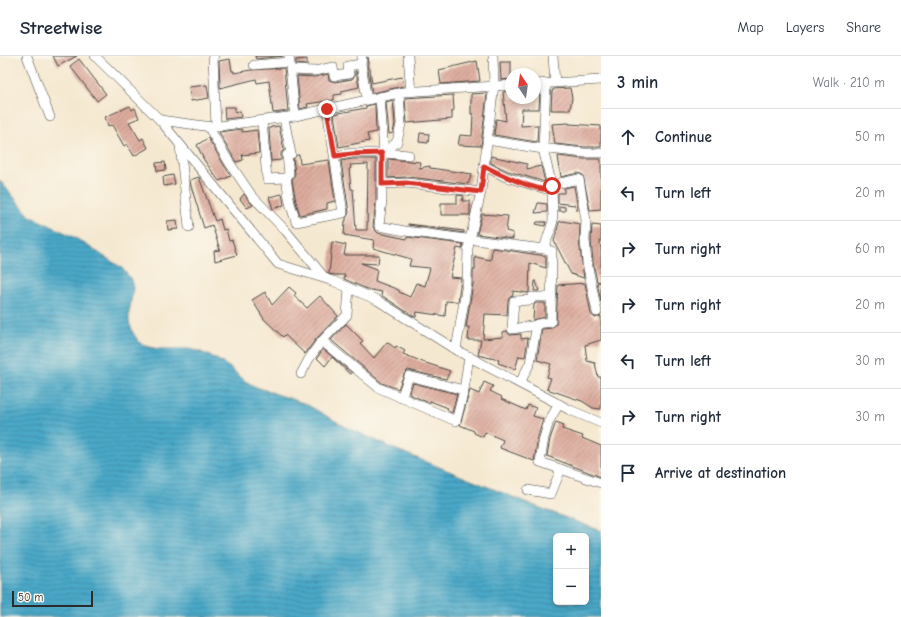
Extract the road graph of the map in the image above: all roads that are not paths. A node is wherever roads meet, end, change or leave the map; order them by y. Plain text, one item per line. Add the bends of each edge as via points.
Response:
1 (27, 56) edge
2 (95, 56) edge
3 (214, 56) edge
4 (408, 56) edge
5 (493, 56) edge
6 (553, 56) edge
7 (362, 60) edge
8 (290, 63) edge
9 (254, 65) dead end
10 (601, 80) edge
11 (551, 83) junction
12 (541, 84) edge
13 (494, 85) junction
14 (505, 85) edge
15 (411, 92) junction
16 (399, 93) junction
17 (380, 97) junction
18 (367, 100) junction
19 (327, 109) junction
20 (295, 116) junction
21 (50, 118) dead end
22 (284, 118) junction
23 (160, 120) junction
24 (262, 121) junction
25 (212, 126) junction
26 (487, 140) junction
27 (180, 145) junction
28 (542, 148) junction
29 (383, 153) junction
30 (601, 153) edge
31 (409, 155) dead end
32 (335, 156) junction
33 (484, 166) junction
34 (286, 178) junction
35 (382, 184) junction
36 (552, 186) junction
37 (481, 192) junction
38 (189, 227) dead end
39 (470, 239) junction
40 (544, 249) junction
41 (324, 278) junction
42 (349, 288) junction
43 (597, 288) edge
44 (552, 297) junction
45 (597, 312) dead end
46 (537, 326) junction
47 (322, 341) junction
48 (456, 350) junction
49 (469, 356) junction
50 (301, 374) dead end
51 (520, 383) junction
52 (464, 390) junction
53 (401, 398) junction
54 (559, 404) junction
55 (601, 423) edge
56 (560, 469) junction
57 (601, 483) edge
58 (528, 490) dead end

1 - 21 street
2 - 23 street
3 - 25 street
4 - 15 street
5 - 13 street
6 - 11 street
7 - 8 street via 348,66 349,74 334,76 332,67 315,71
7 - 18 street
8 - 9 street
8 - 20 street
10 - 11 street
11 - 12 street
11 - 28 street
13 - 14 street
13 - 15 street
13 - 26 street
15 - 16 street
16 - 17 street
16 - 29 street via 400,124 397,142
17 - 18 street
17 - 29 street
18 - 19 street
19 - 20 street
19 - 32 street
20 - 22 street
22 - 24 street
22 - 34 street via 291,154 287,155 289,174
23 - 25 street
23 - 27 street
24 - 25 street
24 - 34 street via 267,179
25 - 41 street via 229,162 252,196 286,231
26 - 28 street
26 - 33 street
27 - 38 street
27 - 41 street via 278,264
28 - 30 street
28 - 36 street
29 - 31 street
29 - 32 street
29 - 35 street
32 - 34 street via 343,213 296,222
33 - 36 street via 506,178 539,188 546,189
33 - 37 street
35 - 37 street via 406,183
35 - 39 street via 379,226
36 - 40 street via 553,221
36 - 43 street via 579,179 586,220 587,263
37 - 39 street
39 - 40 street
39 - 48 street via 467,283
40 - 44 street via 552,251
41 - 42 street
42 - 47 street via 347,315
42 - 48 street via 377,300
43 - 45 street
44 - 46 street via 551,322
44 - 46 street via 532,297 531,300 514,301 512,329
46 - 51 street via 530,363
47 - 50 street
47 - 53 street via 379,388
48 - 49 street
49 - 51 street
49 - 52 street
51 - 54 street
52 - 53 street via 409,376
52 - 53 street via 456,421
54 - 55 street
54 - 56 street via 549,421 540,462
56 - 57 street
56 - 58 street via 551,494

